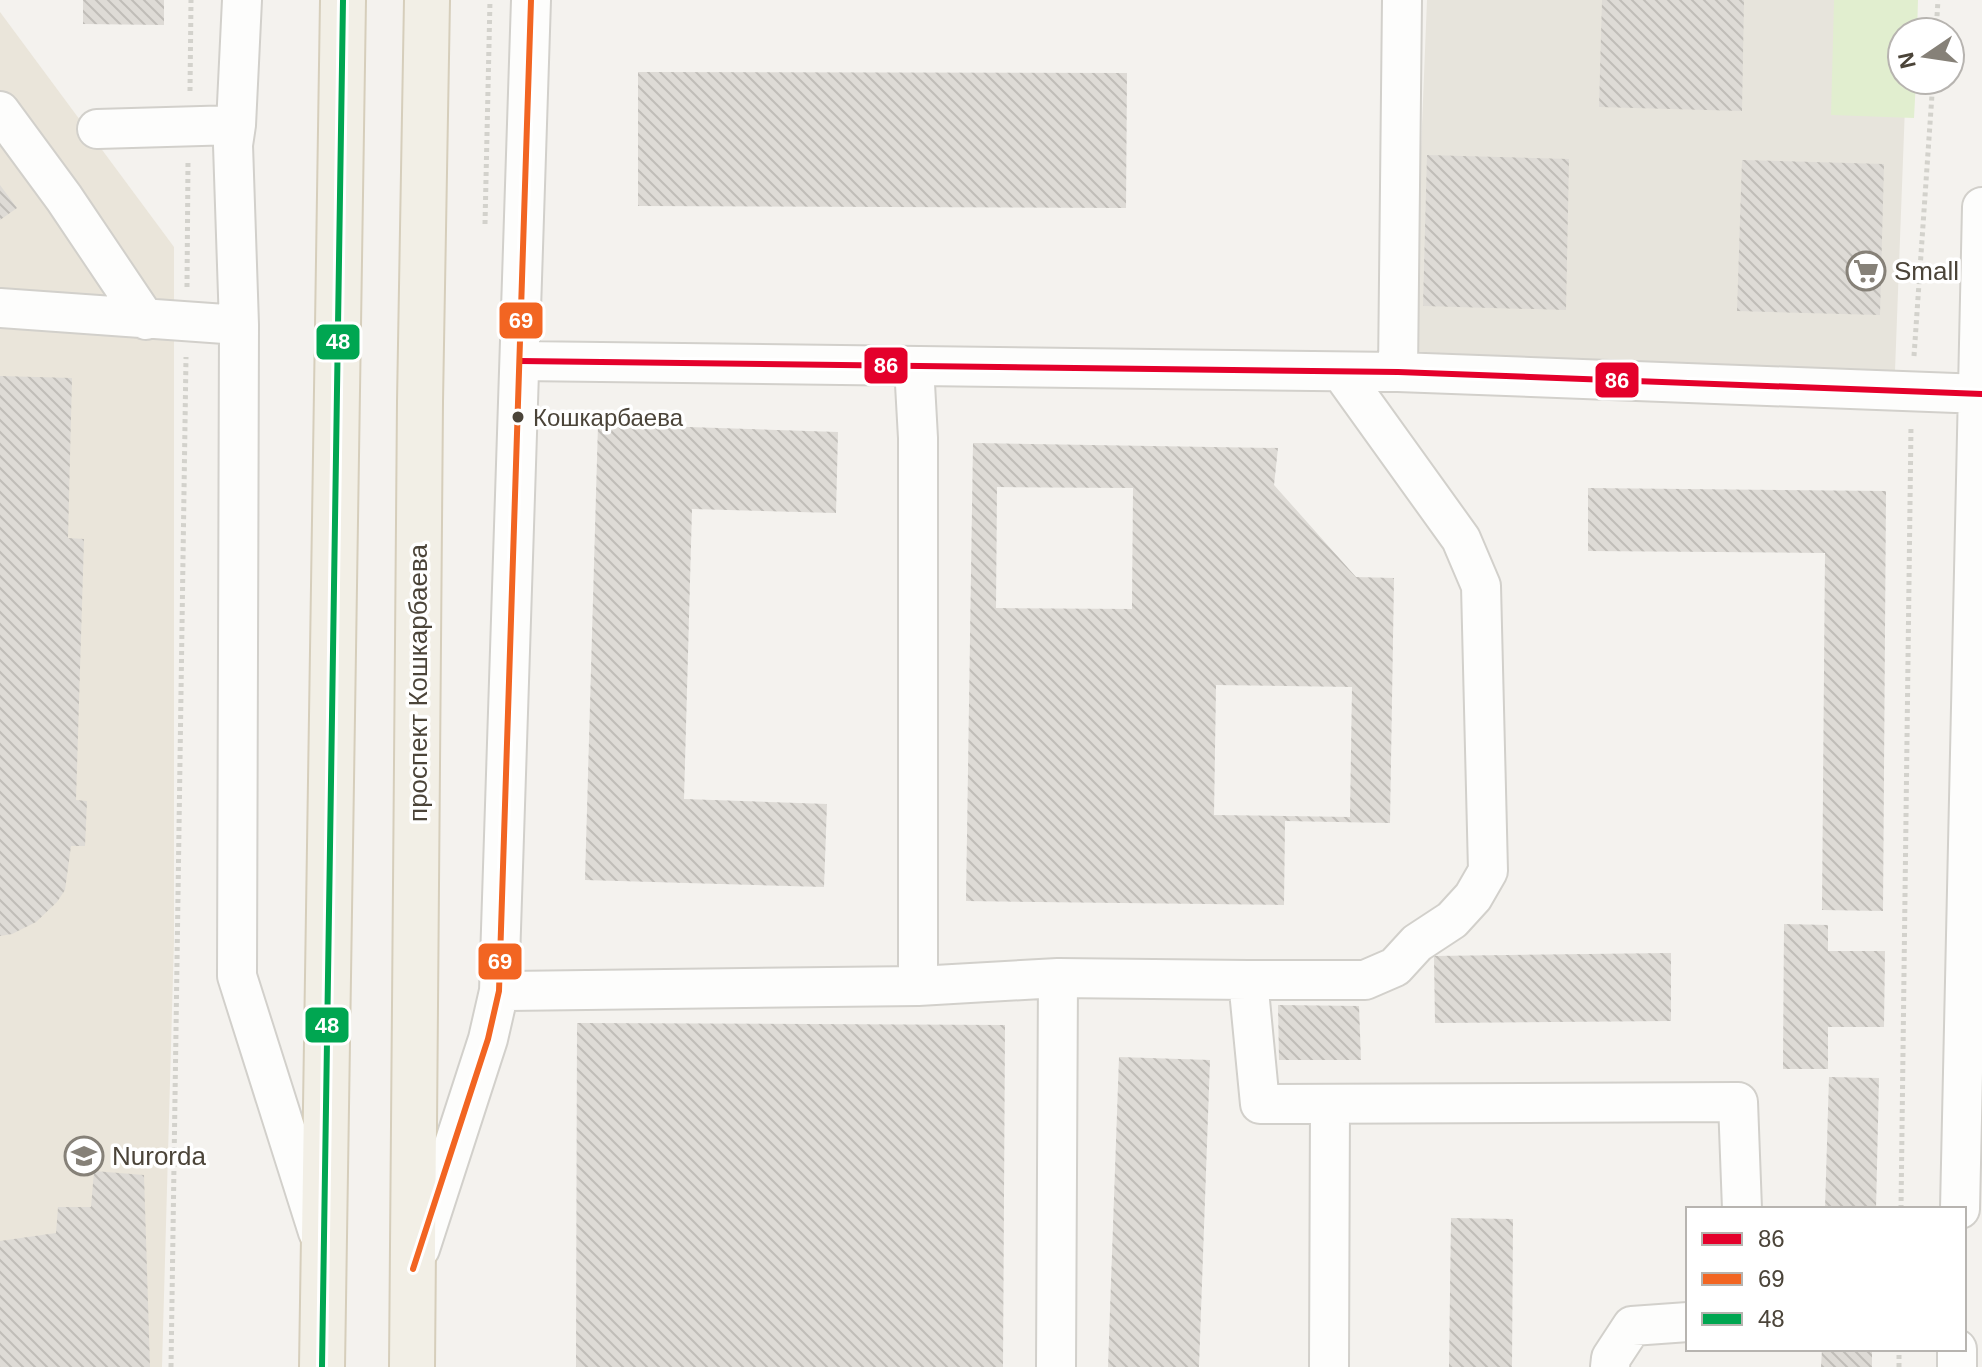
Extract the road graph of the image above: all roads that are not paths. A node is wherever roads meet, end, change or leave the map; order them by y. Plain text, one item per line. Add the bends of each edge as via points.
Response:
1 (242, 0) edge
2 (343, 0) edge
3 (427, 0) edge
4 (531, 0) edge
5 (1402, 0) edge
6 (0, 111) edge
7 (236, 125) junction
8 (97, 129) dead end
9 (1982, 207) edge
10 (0, 308) edge
11 (146, 320) junction
12 (239, 325) junction
13 (520, 361) junction
14 (914, 366) junction
15 (1341, 372) junction
16 (1398, 372) junction
17 (1980, 394) edge
18 (1058, 978) junction
19 (1248, 980) junction
20 (918, 986) junction
21 (499, 991) junction
22 (1330, 1104) junction
23 (1742, 1207) edge
24 (1960, 1207) edge
25 (324, 1252) junction
26 (413, 1269) junction
27 (1686, 1322) edge
28 (322, 1367) edge
29 (412, 1367) edge
30 (1056, 1367) edge
31 (1329, 1367) edge
32 (1610, 1367) edge

1 - 7 street
2 - 25 main road
3 - 26 main road, проспект Кошкарбаева
4 - 13 street
5 - 16 street
6 - 11 street
7 - 8 street
7 - 12 street
9 - 17 street
10 - 11 street
11 - 12 street
12 - 25 street via 237,976
13 - 14 street
13 - 21 street
14 - 15 street
14 - 20 street
15 - 16 street
15 - 19 street via 1461,539 1481,586 1488,871 1452,920 1417,943 1395,967 1365,980
16 - 17 street
17 - 24 street
18 - 19 street
18 - 20 street
18 - 30 street
19 - 22 street via 1260,1104
20 - 21 street
21 - 26 street
22 - 23 street via 1738,1102
22 - 31 street
25 - 28 main road
26 - 29 main road, проспект Кошкарбаева
27 - 32 street via 1632,1326

